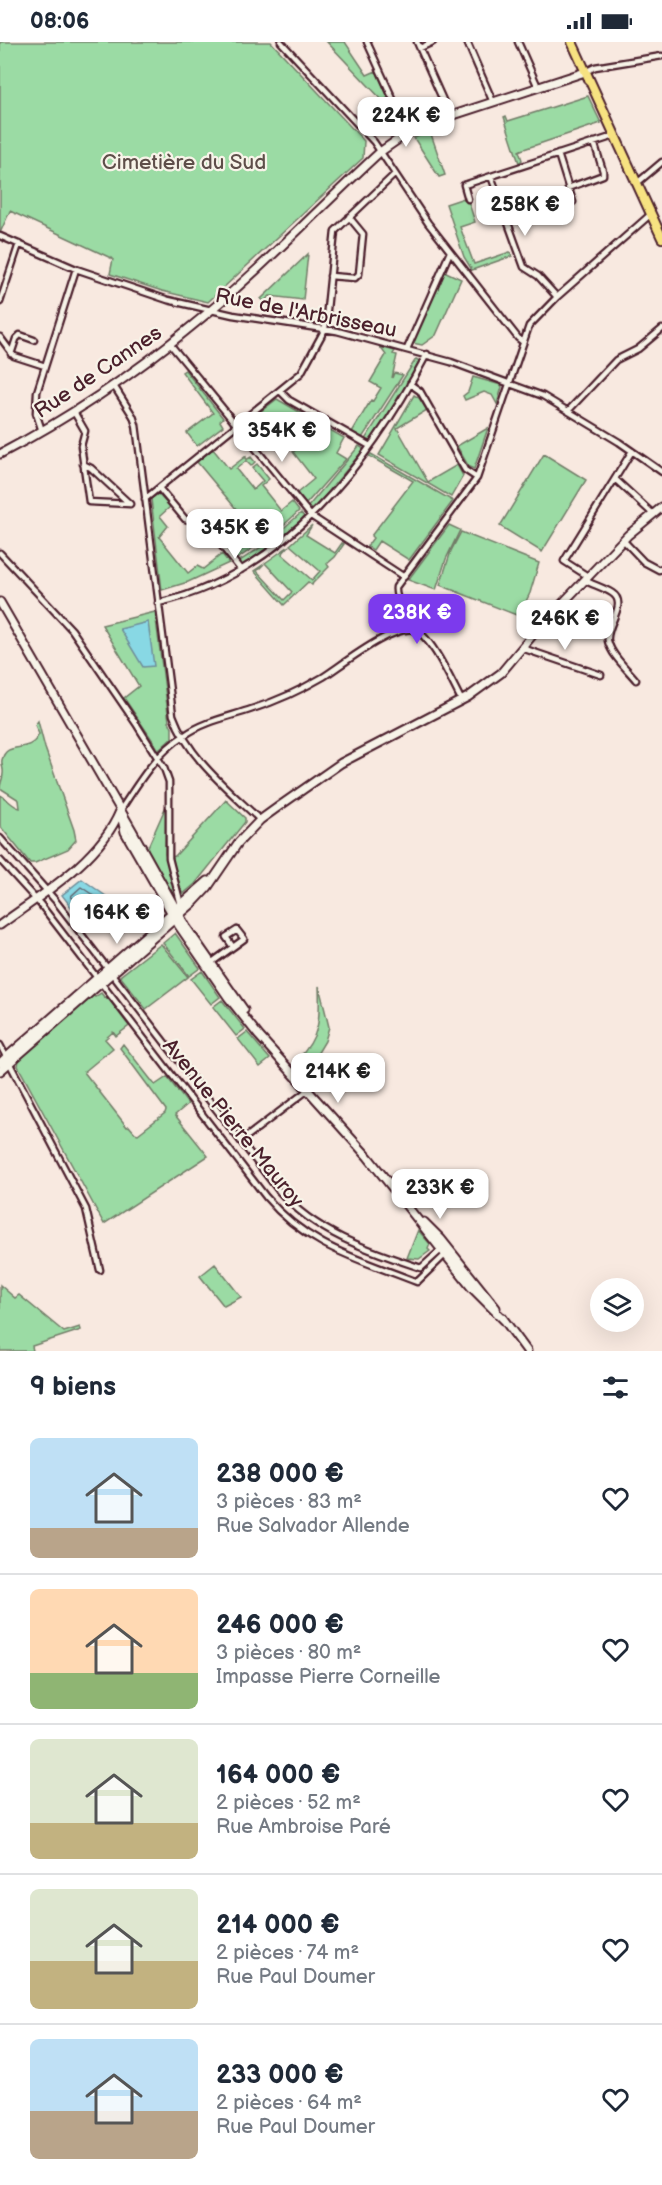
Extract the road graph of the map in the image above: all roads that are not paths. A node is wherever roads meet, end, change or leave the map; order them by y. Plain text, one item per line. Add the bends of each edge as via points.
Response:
1 (281, 42) edge
2 (367, 42) edge
3 (417, 42) edge
4 (433, 42) edge
5 (467, 42) edge
6 (518, 42) edge
7 (572, 42) edge
8 (420, 48) junction
9 (662, 56) edge
10 (585, 72) junction
11 (538, 87) junction
12 (493, 102) junction
13 (450, 116) junction
14 (408, 132) junction
15 (614, 136) junction
16 (594, 142) junction
17 (380, 152) junction
18 (558, 154) junction
19 (662, 162) edge
20 (395, 174) junction
21 (491, 176) junction
22 (636, 184) junction
23 (568, 188) junction
24 (468, 199) dead end
25 (651, 214) junction
26 (530, 216) dead end
27 (349, 217) junction
28 (0, 236) edge
29 (662, 238) edge
30 (19, 244) junction
31 (450, 252) junction
32 (76, 269) junction
33 (330, 276) junction
34 (557, 297) junction
35 (0, 302) edge
36 (210, 310) junction
37 (325, 329) junction
38 (662, 329) edge
39 (0, 337) edge
40 (34, 340) dead end
41 (523, 342) junction
42 (170, 344) junction
43 (407, 349) junction
44 (11, 354) junction
45 (427, 354) junction
46 (45, 366) junction
47 (509, 383) junction
48 (410, 384) junction
49 (114, 386) junction
50 (280, 391) junction
51 (568, 411) junction
52 (74, 412) junction
53 (237, 425) junction
54 (42, 431) junction
55 (370, 446) junction
56 (632, 451) junction
57 (0, 454) edge
58 (83, 464) junction
59 (662, 472) edge
60 (477, 478) junction
61 (615, 479) junction
62 (159, 488) junction
63 (145, 499) junction
64 (662, 507) edge
65 (653, 514) junction
66 (310, 516) junction
67 (623, 540) junction
68 (0, 553) edge
69 (662, 568) edge
70 (241, 570) junction
71 (404, 576) junction
72 (588, 579) junction
73 (0, 602) edge
74 (158, 603) junction
75 (409, 629) junction
76 (522, 648) junction
77 (601, 675) dead end
78 (636, 680) dead end
79 (462, 701) junction
80 (183, 736) junction
81 (158, 757) junction
82 (120, 811) junction
83 (261, 820) junction
84 (0, 838) edge
85 (0, 860) edge
86 (47, 891) junction
87 (36, 899) junction
88 (177, 912) junction
89 (0, 925) edge
90 (233, 947) dead end
91 (211, 963) junction
92 (110, 971) junction
93 (99, 980) junction
94 (0, 1045) edge
95 (276, 1053) junction
96 (7, 1060) junction
97 (0, 1063) edge
98 (0, 1071) edge
99 (308, 1090) junction
100 (241, 1141) junction
101 (304, 1216) junction
102 (296, 1227) junction
103 (446, 1250) junction
104 (100, 1270) dead end
105 (527, 1351) edge

1 - 17 street
2 - 14 street
3 - 8 street
4 - 8 street
5 - 12 street
6 - 11 street
7 - 10 main road
8 - 13 street
9 - 10 street
10 - 11 main road, Rue de Cannes
10 - 15 main road
11 - 12 main road, Rue de Cannes
12 - 13 main road, Rue de Cannes
13 - 14 main road, Rue de Cannes
14 - 17 main road, Rue de Cannes
15 - 16 street
15 - 22 main road
16 - 18 street
16 - 23 street via 603,176
17 - 20 street
17 - 36 main road, Rue de Cannes
18 - 21 street
18 - 23 street
19 - 22 street
20 - 27 street
20 - 31 street
21 - 24 street via 464,185
21 - 34 street via 523,264
22 - 25 main road
23 - 26 street via 573,202
25 - 29 main road
25 - 34 street
27 - 33 street via 335,231
27 - 33 street via 363,234 359,274 355,278
28 - 30 street, Rue de l'Arbrisseau
30 - 32 street, Rue de l'Arbrisseau
30 - 35 street
31 - 41 street
31 - 43 street
32 - 36 street, Rue de l'Arbrisseau via 160,298
32 - 46 street
33 - 37 street
34 - 41 street via 531,324
36 - 37 street, Rue de l'Arbrisseau
36 - 42 main road, Rue de Cannes
37 - 43 street, Rue de l'Arbrisseau
37 - 50 street via 301,373
38 - 51 street via 642,347 616,360
39 - 44 street
40 - 44 street via 20,335
41 - 47 street
42 - 49 main road, Rue de Cannes
42 - 53 street
43 - 45 street, Rue de l'Arbrisseau
44 - 46 street
45 - 47 street, Rue de l'Arbrisseau
45 - 48 street
46 - 54 street via 36,404
47 - 51 street, Rue de l'Arbrisseau
47 - 60 street
48 - 55 street
48 - 60 street via 420,391 463,469
49 - 52 main road, Rue de Cannes
49 - 63 street via 135,422
50 - 53 street
50 - 55 street via 288,400
51 - 56 street, Rue de l'Arbrisseau
52 - 54 main road, Rue de Cannes
52 - 58 street via 85,431 81,446
53 - 62 street
53 - 66 street
54 - 57 main road, Rue de Cannes
55 - 66 street
56 - 59 street, Rue de l'Arbrisseau
56 - 61 street
58 - 58 street via 89,502 130,504 91,468
60 - 71 street
61 - 65 street
61 - 72 street via 564,561
62 - 63 street
62 - 70 street via 184,517 205,525
63 - 74 street
64 - 65 main road
65 - 67 main road
66 - 70 street
66 - 71 street
67 - 69 street via 644,562
67 - 72 main road
68 - 81 street via 87,651
70 - 74 street via 193,593
71 - 75 street via 395,591 409,617
72 - 76 main road
72 - 78 street via 617,597 619,604 608,642
73 - 82 main road
74 - 80 street via 171,706
75 - 79 street via 427,640
75 - 80 street via 388,636 295,692
76 - 77 street
76 - 79 main road via 494,679
79 - 83 main road via 341,763
80 - 81 street
80 - 83 street via 202,764
81 - 82 street
81 - 88 street via 169,782 169,858
82 - 86 main road via 92,852
82 - 88 main road via 125,832
83 - 88 main road via 238,843 206,890
84 - 86 street, Avenue Pierre Mauroy
85 - 87 street, Avenue Pierre Mauroy
86 - 87 main road
86 - 92 street, Avenue Pierre Mauroy
87 - 89 main road
87 - 93 street, Avenue Pierre Mauroy
88 - 91 main road
88 - 92 main road
88 - 95 main road via 228,997
90 - 91 street
91 - 95 main road
92 - 93 main road
92 - 100 street, Avenue Pierre Mauroy
93 - 96 main road
93 - 102 street, Avenue Pierre Mauroy via 266,1197
94 - 96 street
95 - 99 main road
96 - 97 main road
96 - 98 main road
96 - 104 street via 86,1209
99 - 100 street
99 - 103 main road
100 - 101 street, Avenue Pierre Mauroy via 279,1191
101 - 102 street
101 - 103 street, Avenue Pierre Mauroy via 344,1240 421,1268
102 - 103 street, Avenue Pierre Mauroy via 340,1253 417,1282
103 - 105 main road via 471,1287 504,1320

